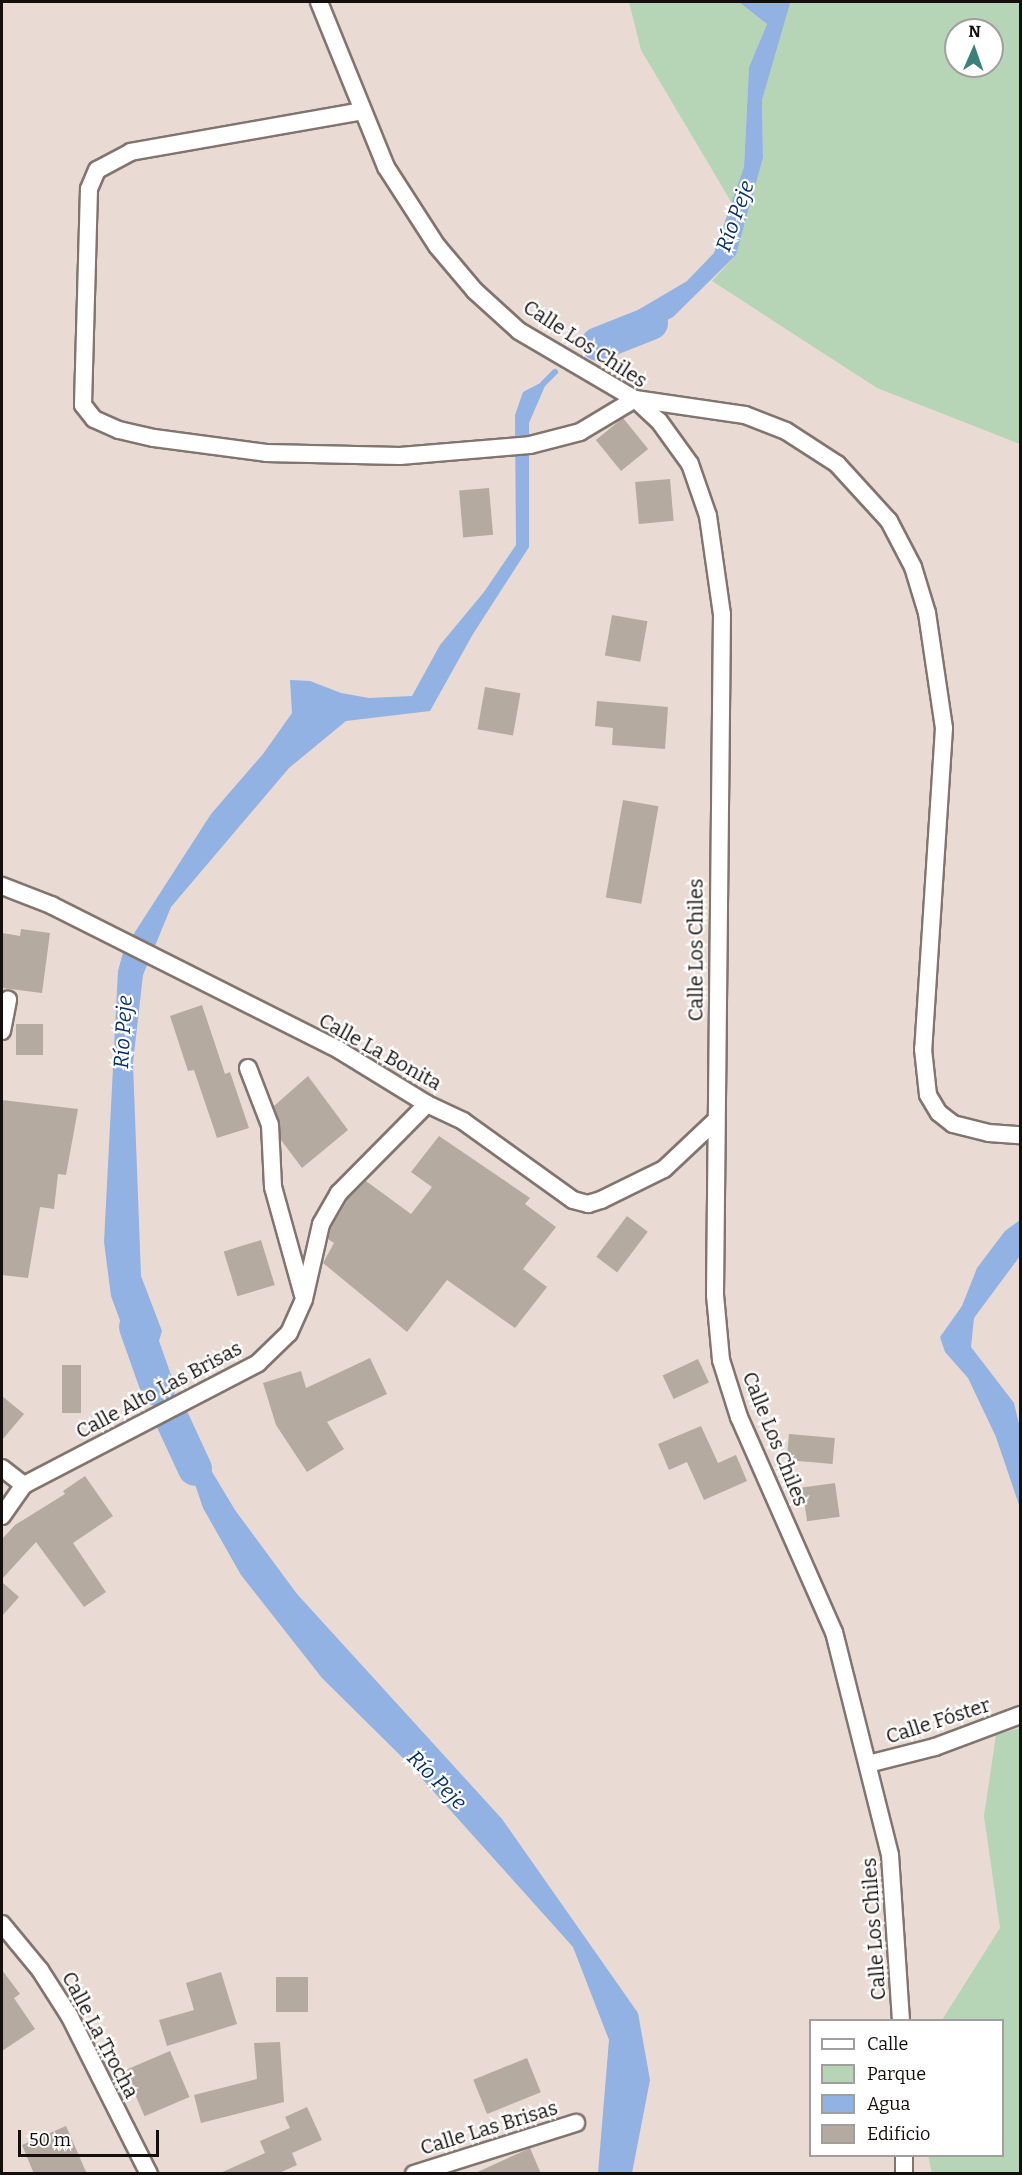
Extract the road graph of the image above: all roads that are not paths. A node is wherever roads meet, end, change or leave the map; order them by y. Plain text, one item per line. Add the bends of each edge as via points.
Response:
1 (319, 2) edge
2 (363, 111) junction
3 (634, 399) junction
4 (2, 886) edge
5 (8, 1000) dead end
6 (2, 1031) edge
7 (248, 1068) dead end
8 (427, 1104) junction
9 (716, 1120) junction
10 (1020, 1135) edge
11 (304, 1299) junction
12 (2, 1468) edge
13 (24, 1485) junction
14 (2, 1516) edge
15 (1020, 1715) edge
16 (868, 1764) junction
17 (2, 1924) edge
18 (901, 2019) edge
19 (576, 2123) dead end
20 (904, 2157) edge
21 (149, 2174) edge
22 (414, 2174) edge
23 (904, 2174) edge

1 - 2 street, Calle Los Chiles
2 - 3 street, Calle Los Chiles via 392,179 437,246 475,291 519,331
2 - 3 street via 131,152 97,170 90,189 83,405 94,419 119,430 266,453 400,456 530,446 580,432
3 - 9 street, Calle Los Chiles via 671,434 690,464 708,516 719,578 722,614
3 - 10 street via 745,415 786,431 837,464 889,521 913,567 927,613 944,728 924,1075 933,1104 953,1124 989,1133
4 - 8 street, Calle La Bonita via 51,905 339,1050
5 - 6 street
7 - 11 street via 270,1125 273,1187
8 - 9 street, Calle La Bonita via 463,1121 573,1200 588,1204 664,1169
8 - 11 street, Calle Alto Las Brisas via 339,1193 321,1224
9 - 16 street, Calle Los Chiles via 715,1294 722,1360 739,1417 828,1615
11 - 13 street, Calle Alto Las Brisas via 289,1333 258,1363
12 - 13 street
13 - 14 street, Calle Alto Las Brisas
15 - 16 street, Calle Fóster via 935,1748
16 - 18 street, Calle Los Chiles via 892,1865
17 - 21 street, Calle La Trocha via 40,1970 70,2017
19 - 22 street, Calle Las Brisas
20 - 23 street

